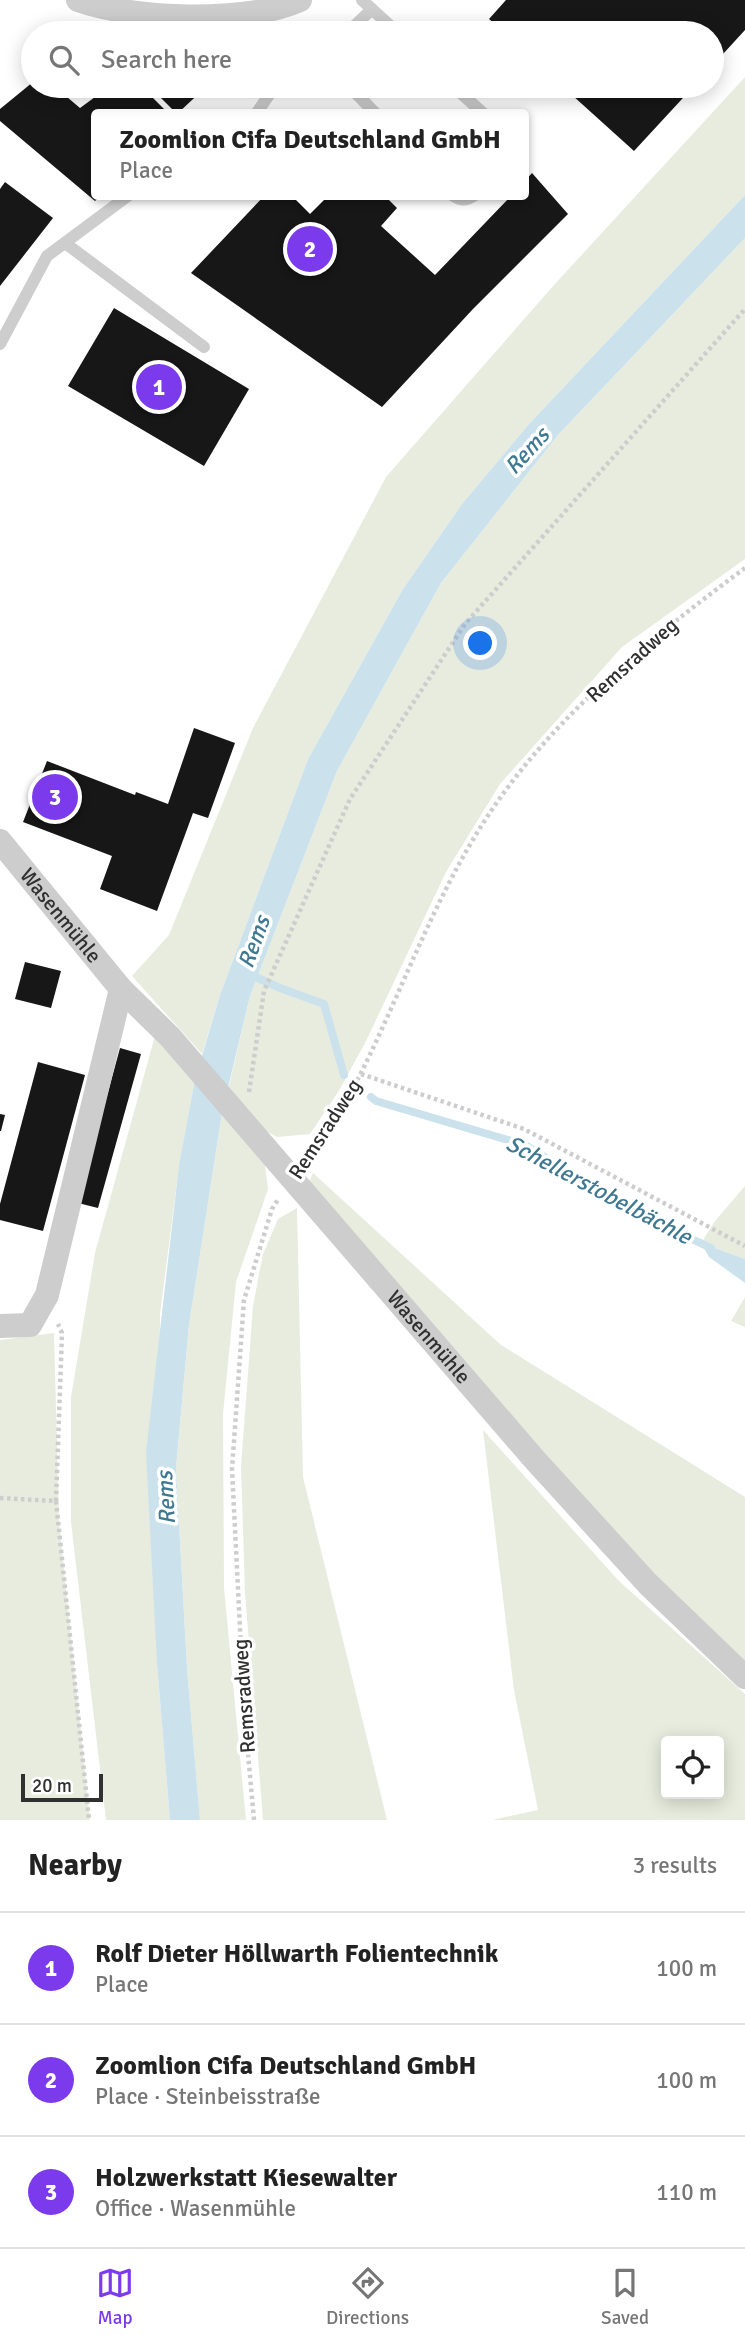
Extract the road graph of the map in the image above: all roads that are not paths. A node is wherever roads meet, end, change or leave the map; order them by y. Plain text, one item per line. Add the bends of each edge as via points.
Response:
1 (78, 0) edge
2 (300, 0) edge
3 (367, 4) edge
4 (261, 10) junction
5 (266, 21) edge
6 (355, 21) edge
7 (385, 21) edge
8 (123, 200) edge
9 (65, 243) junction
10 (0, 344) edge
11 (204, 347) dead end
12 (0, 841) edge
13 (121, 989) junction
14 (0, 1326) edge
15 (745, 1678) edge

1 - 4 street via 159,16 239,15
2 - 4 street
3 - 6 lane
3 - 7 lane
4 - 5 lane
8 - 9 lane
9 - 10 lane via 47,256
9 - 11 lane
12 - 13 street, Wasenmühle
13 - 14 street via 47,1295 30,1325
13 - 15 street, Wasenmühle via 170,1037 258,1139 299,1168 535,1460 648,1584

